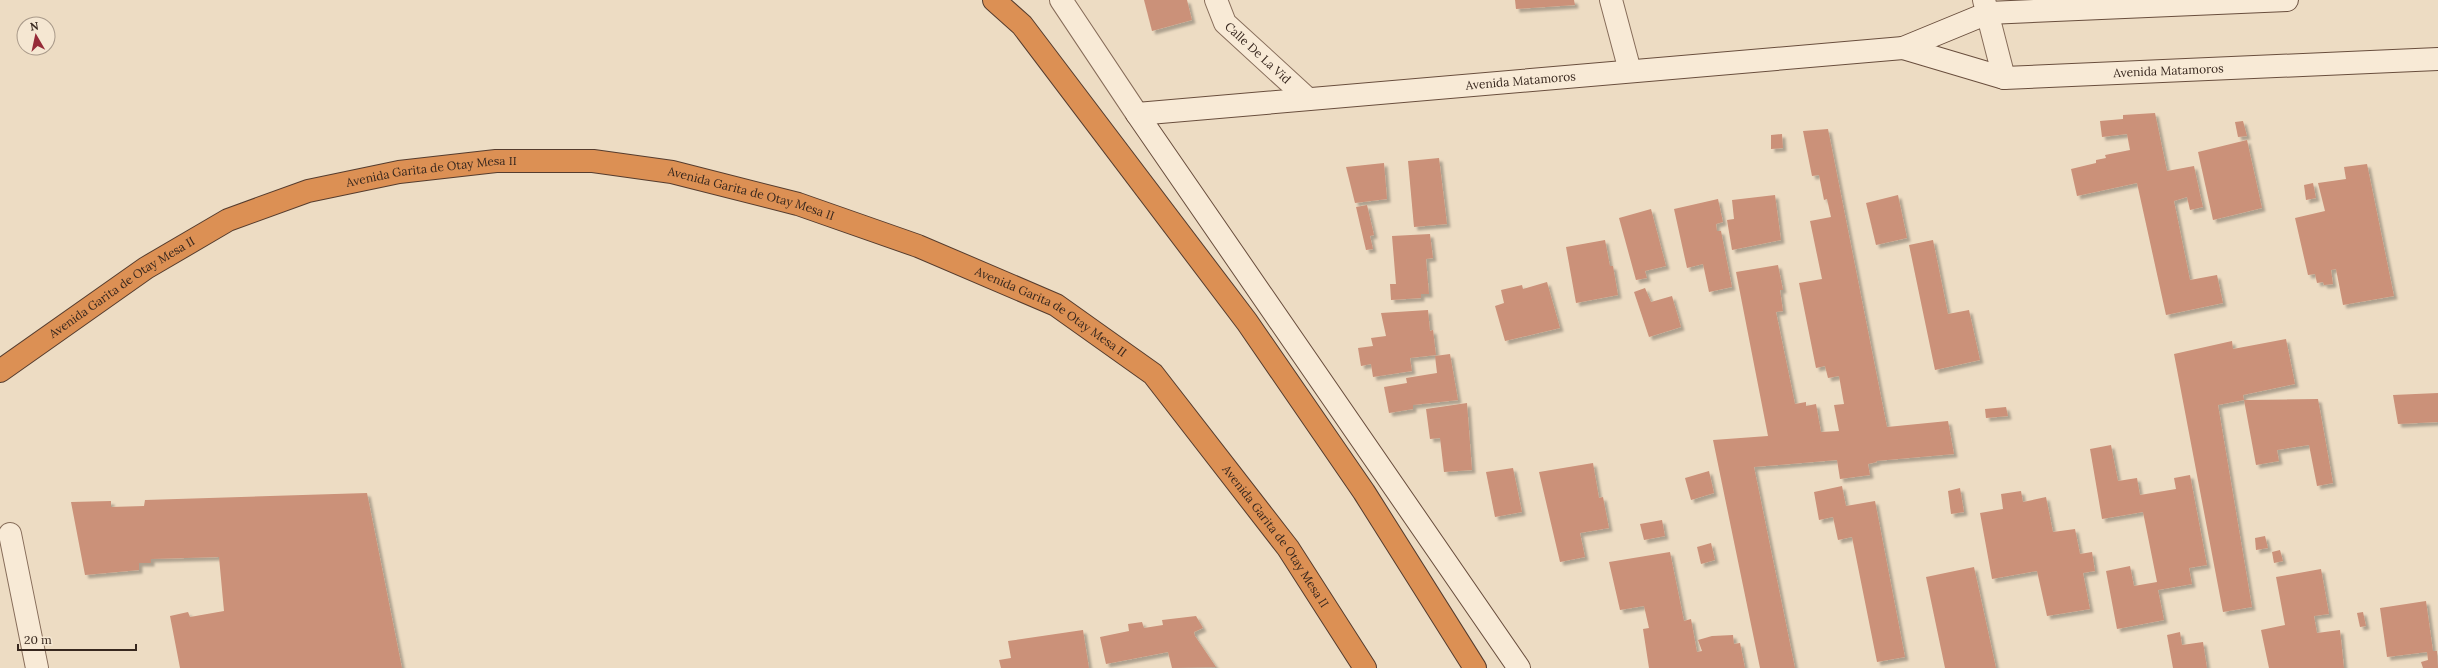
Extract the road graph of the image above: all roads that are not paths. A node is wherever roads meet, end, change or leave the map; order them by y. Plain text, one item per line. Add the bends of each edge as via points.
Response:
1 (994, 0) edge
2 (1061, 0) edge
3 (1216, 0) edge
4 (1611, 0) edge
5 (2286, 0) edge
6 (1986, 7) edge
7 (1903, 48) junction
8 (2438, 59) edge
9 (1630, 71) junction
10 (2004, 78) junction
11 (1308, 99) junction
12 (1137, 114) junction
13 (0, 371) edge
14 (10, 534) dead end
15 (37, 668) edge
16 (1365, 668) edge
17 (1475, 668) edge
18 (1519, 668) edge

1 - 17 highway via 1022,25 1247,322 1364,492
2 - 12 street
3 - 11 street, Calle De La Vid via 1225,23
4 - 9 street
5 - 6 street, Avenida Matamoros
6 - 7 street, Avenida Matamoros
6 - 10 street
7 - 9 street, Avenida Matamoros
7 - 10 street, Avenida Matamoros
8 - 10 street, Avenida Matamoros
9 - 11 street, Avenida Matamoros
11 - 12 street, Avenida Matamoros
12 - 18 street
13 - 16 highway, Avenida Garita de Otay Mesa II via 159,260 228,220 308,191 399,172 496,161 593,161 672,172 798,204 918,246 1056,305 1153,374 1288,548
14 - 15 street

